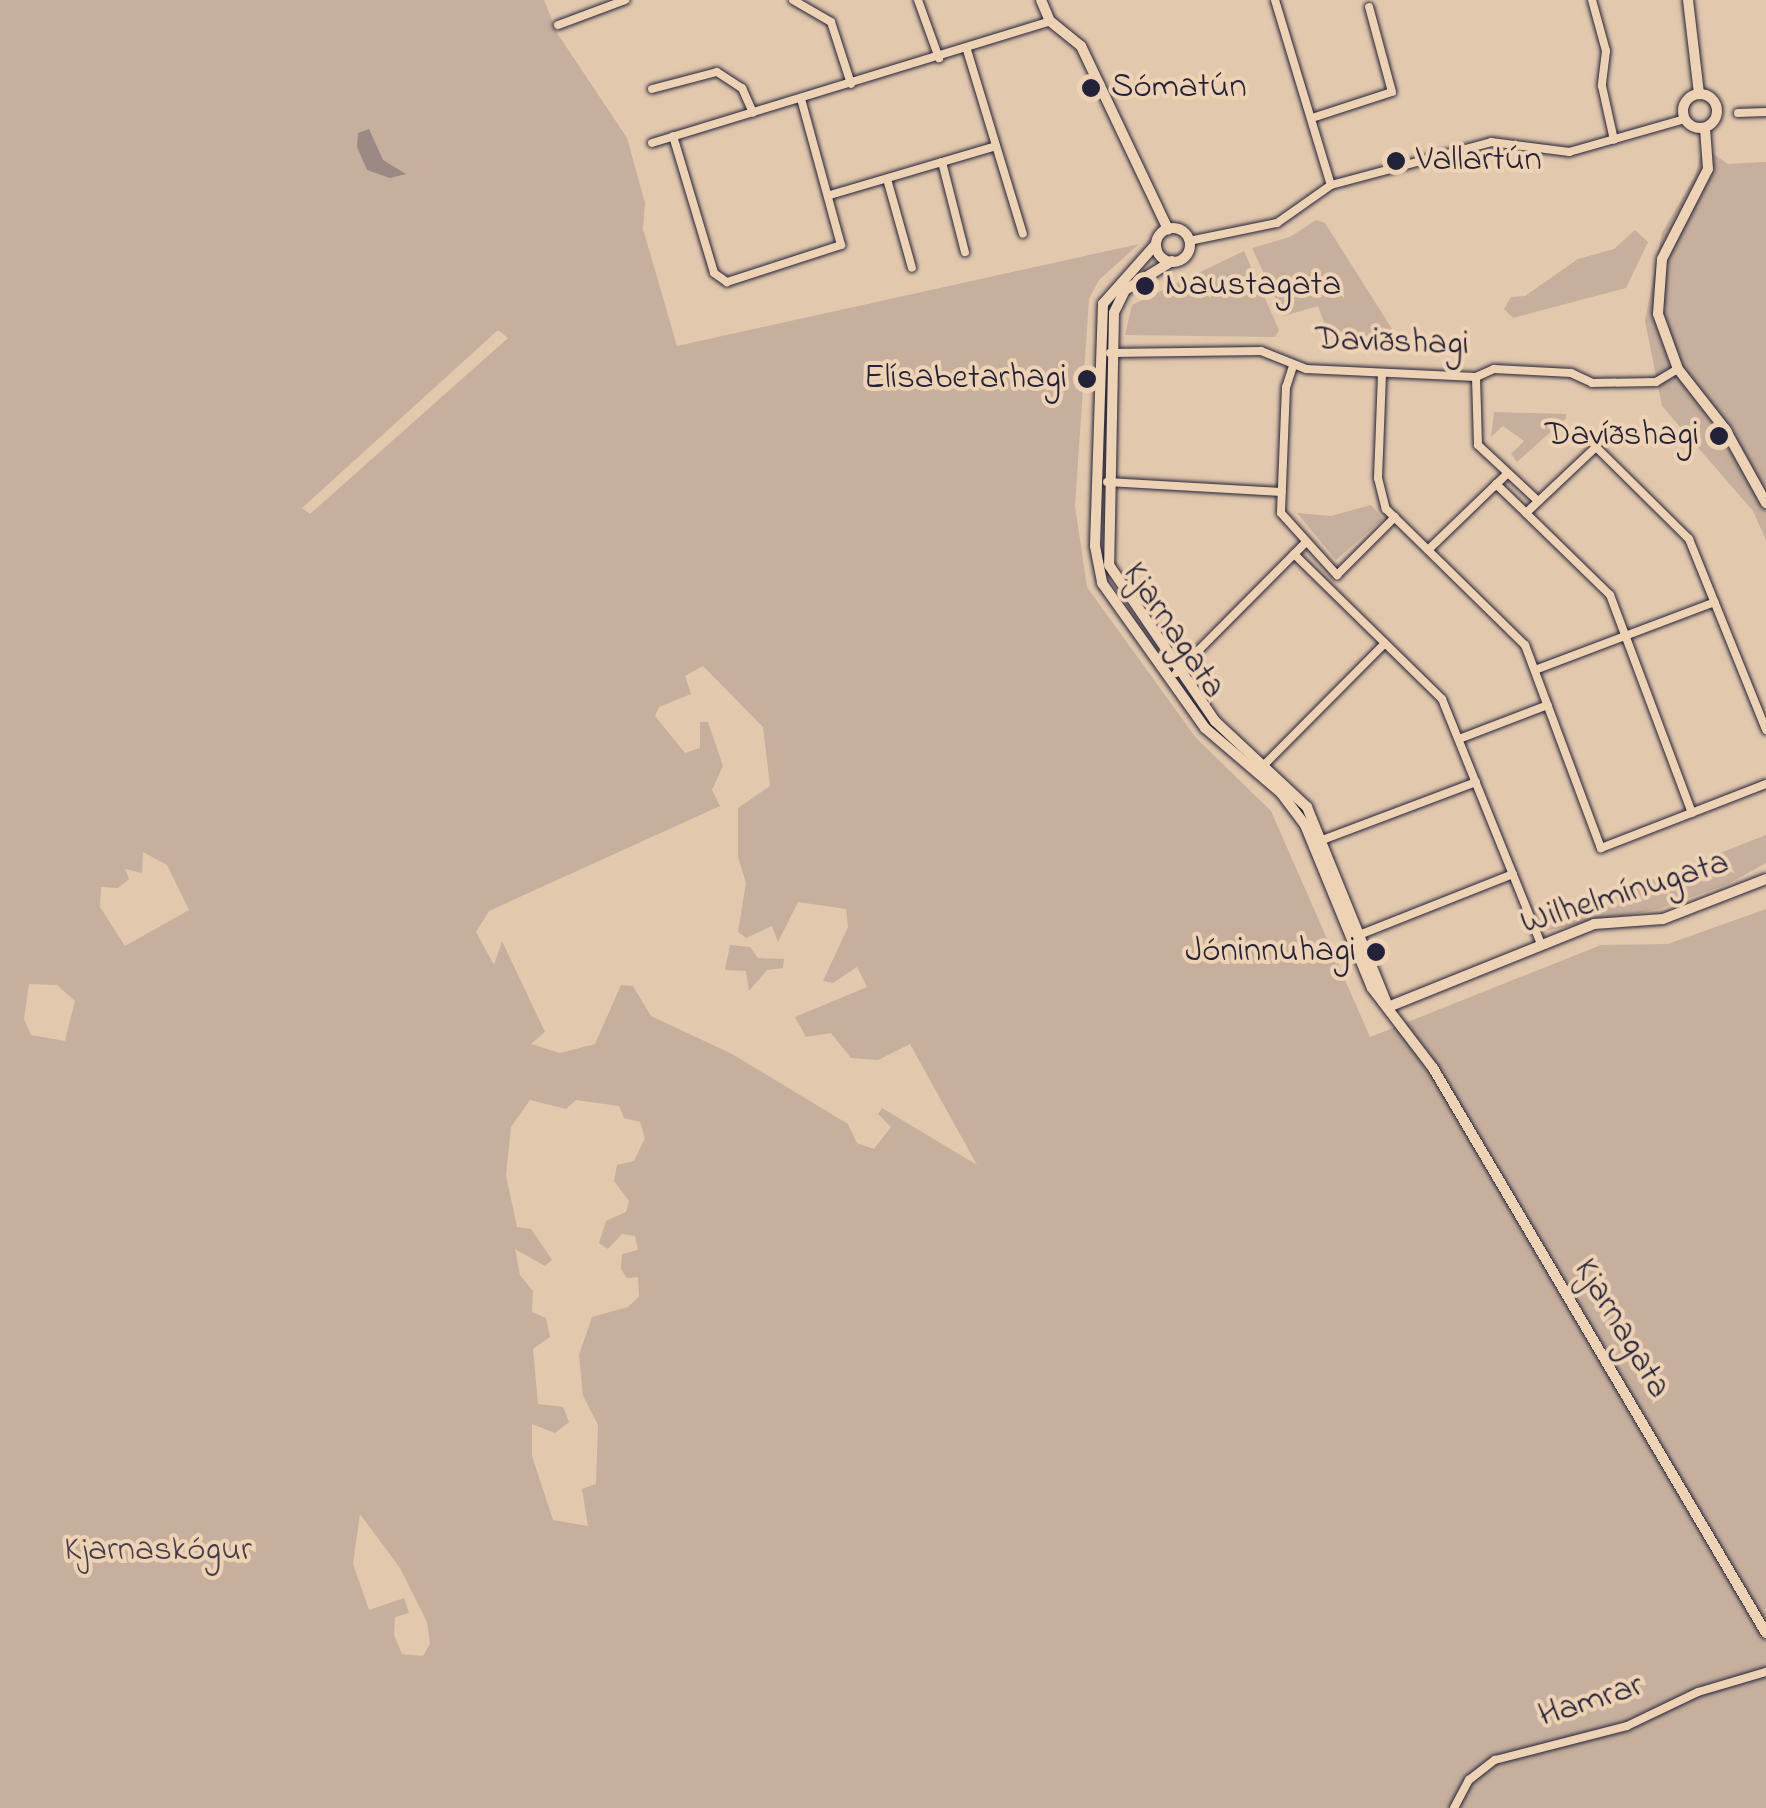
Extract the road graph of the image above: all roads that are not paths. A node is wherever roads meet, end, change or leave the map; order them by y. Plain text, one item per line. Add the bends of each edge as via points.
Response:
1 (625, 0) edge
2 (793, 0) edge
3 (918, 0) edge
4 (1042, 0) edge
5 (1275, 0) edge
6 (1592, 0) edge
7 (1688, 0) edge
8 (1368, 8) dead end
9 (1050, 21) junction
10 (558, 24) dead end
11 (967, 50) junction
12 (939, 58) junction
13 (851, 84) junction
14 (652, 89) dead end
15 (1699, 94) junction
16 (802, 98) junction
17 (1766, 112) edge
18 (752, 113) junction
19 (1738, 113) dead end
20 (1312, 118) junction
21 (1685, 119) junction
22 (1705, 128) junction
23 (673, 136) junction
24 (1614, 140) junction
25 (652, 142) dead end
26 (996, 146) junction
27 (942, 162) junction
28 (886, 178) junction
29 (1331, 185) junction
30 (830, 195) junction
31 (1168, 229) junction
32 (1024, 234) dead end
33 (1189, 242) junction
34 (1156, 244) junction
35 (965, 252) dead end
36 (1172, 261) junction
37 (912, 268) dead end
38 (1107, 353) junction
39 (1293, 366) junction
40 (1678, 369) junction
41 (1382, 374) junction
42 (1476, 377) junction
43 (1507, 474) junction
44 (1103, 482) junction
45 (1496, 484) junction
46 (1282, 492) junction
47 (1538, 501) junction
48 (1766, 503) edge
49 (1526, 513) junction
50 (1394, 517) junction
51 (1304, 544) junction
52 (1428, 550) junction
53 (1294, 554) junction
54 (1337, 575) junction
55 (1326, 586) junction
56 (1715, 602) junction
57 (1626, 635) junction
58 (1385, 643) junction
59 (1180, 669) junction
60 (1535, 670) junction
61 (1170, 679) junction
62 (1548, 705) junction
63 (1766, 730) edge
64 (1460, 739) junction
65 (1260, 770) junction
66 (1476, 782) junction
67 (1766, 784) edge
68 (1692, 813) junction
69 (1318, 841) junction
70 (1513, 874) junction
71 (1766, 879) edge
72 (1356, 936) junction
73 (1541, 944) junction
74 (1388, 1007) junction
75 (1766, 1633) edge
76 (1766, 1672) edge
77 (1454, 1808) edge

1 - 10 street
2 - 13 street via 831,22
3 - 12 street
4 - 9 street
5 - 20 street
6 - 24 street via 1606,51 1602,86
7 - 15 street
8 - 20 street via 1392,92
9 - 11 street
9 - 31 street via 1081,46
11 - 12 street
11 - 26 street
12 - 13 street
13 - 16 street
14 - 18 street via 717,72 742,88
15 - 21 street via 1685,102
15 - 22 street via 1710,96 1718,111
16 - 18 street
16 - 30 street
17 - 19 street
18 - 23 street
20 - 29 street
21 - 22 street
21 - 24 street
22 - 40 street via 1705,179 1656,283 1661,329
23 - 25 street
23 - 30 street via 718,280 841,245
24 - 29 street via 1569,152 1491,142
26 - 27 street
26 - 32 street
27 - 28 street
27 - 35 street
28 - 30 street
28 - 37 street
29 - 33 street via 1277,223
31 - 33 street via 1182,231
31 - 34 street
33 - 36 street via 1187,254
34 - 36 street
34 - 38 street, Kjarnagata via 1104,298
36 - 38 street, Kjarnagata via 1120,296
38 - 39 street, Daviðshagi via 1261,351
38 - 44 street, Kjarnagata
39 - 41 street, Daviðshagi
39 - 46 street
40 - 42 street, Daviðshagi via 1656,382 1592,384 1570,373 1494,369
40 - 48 street via 1725,429
41 - 42 street, Daviðshagi
41 - 50 street via 1378,478
42 - 43 street via 1476,439
43 - 45 street
43 - 47 street
44 - 46 street
44 - 59 street, Kjarnagata via 1108,565
44 - 61 street, Kjarnagata via 1095,546 1102,583
45 - 49 street
45 - 52 street
46 - 51 street via 1283,520
47 - 49 street
47 - 56 street via 1596,447 1689,539
49 - 57 street via 1602,584
50 - 52 street
50 - 54 street
51 - 53 street
51 - 54 street
52 - 60 street via 1526,645
53 - 55 street
53 - 59 street
54 - 55 street
55 - 58 street
56 - 57 street
56 - 63 street
57 - 60 street
57 - 68 street
58 - 64 street via 1442,700
58 - 65 street
59 - 61 street
59 - 65 street, Kjarnagata
60 - 62 street
61 - 65 street, Kjarnagata via 1205,728
62 - 64 street
62 - 68 street via 1601,848
64 - 66 street
65 - 69 street, Kjarnagata via 1297,794
66 - 69 street
66 - 70 street
67 - 68 street
69 - 72 street, Kjarnagata
70 - 72 street
70 - 73 street
71 - 73 street, Wilhelmínugata via 1669,917 1604,922
72 - 74 street, Kjarnagata
73 - 74 street, Wilhelmínugata
74 - 75 street, Kjarnagata via 1463,1118
76 - 77 street, Hamrar via 1698,1692 1626,1726 1495,1760 1469,1780

